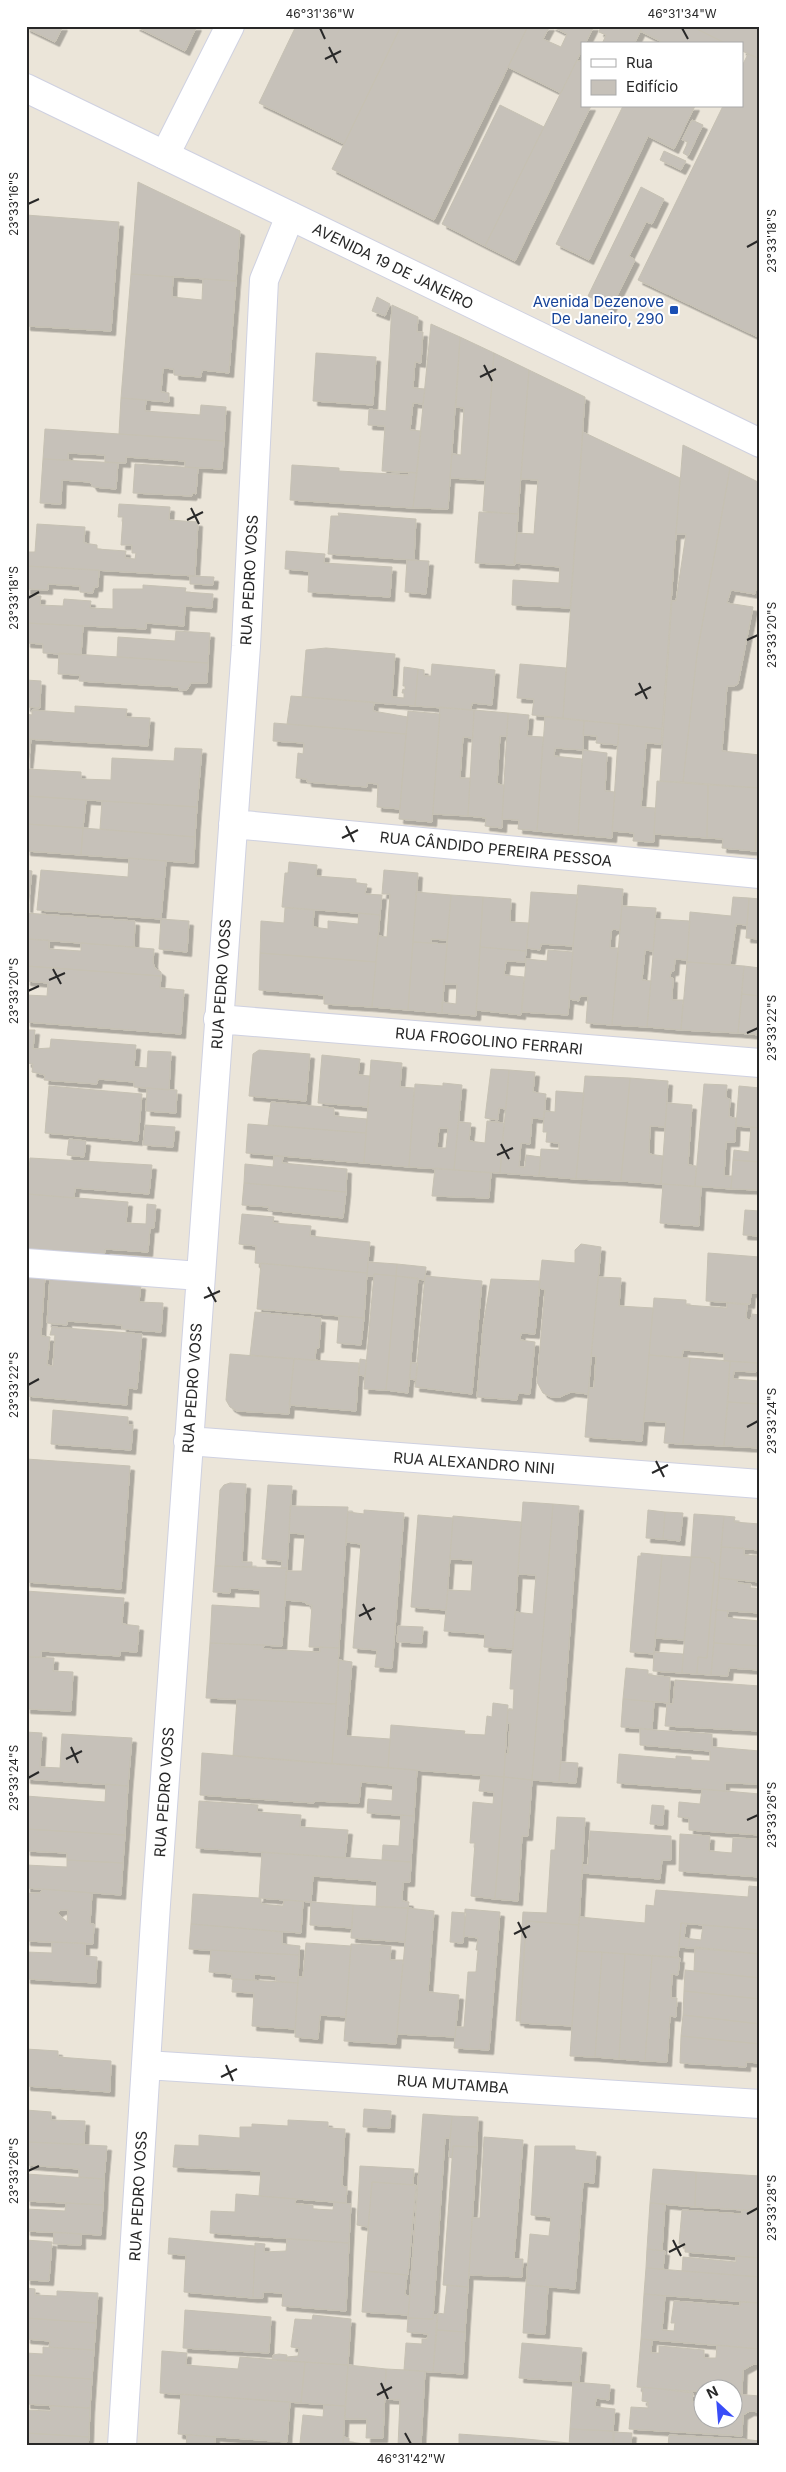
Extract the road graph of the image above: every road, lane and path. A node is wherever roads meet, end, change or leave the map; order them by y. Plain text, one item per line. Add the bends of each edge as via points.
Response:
1 (230, 26) edge
2 (26, 88) edge
3 (165, 155) junction
4 (290, 216) junction
5 (760, 443) edge
6 (233, 824) junction
7 (760, 874) edge
8 (218, 1019) junction
9 (760, 1063) edge
10 (26, 1263) edge
11 (200, 1276) junction
12 (188, 1441) junction
13 (760, 1484) edge
14 (146, 2065) junction
15 (760, 2104) edge
16 (122, 2446) edge

1 - 3 street
2 - 3 street, AVENIDA 19 DE JANEIRO
3 - 4 street, AVENIDA 19 DE JANEIRO
4 - 5 street, AVENIDA 19 DE JANEIRO
4 - 6 street, RUA PEDRO VOSS via 264,280 246,646
6 - 7 street, RUA CÂNDIDO PEREIRA PESSOA
6 - 8 street, RUA PEDRO VOSS
8 - 9 street, RUA FROGOLINO FERRARI
8 - 11 street, RUA PEDRO VOSS
10 - 11 street
11 - 12 street, RUA PEDRO VOSS
12 - 13 street, RUA ALEXANDRO NINI
12 - 14 street, RUA PEDRO VOSS
14 - 15 street, RUA MUTAMBA
14 - 16 street, RUA PEDRO VOSS

